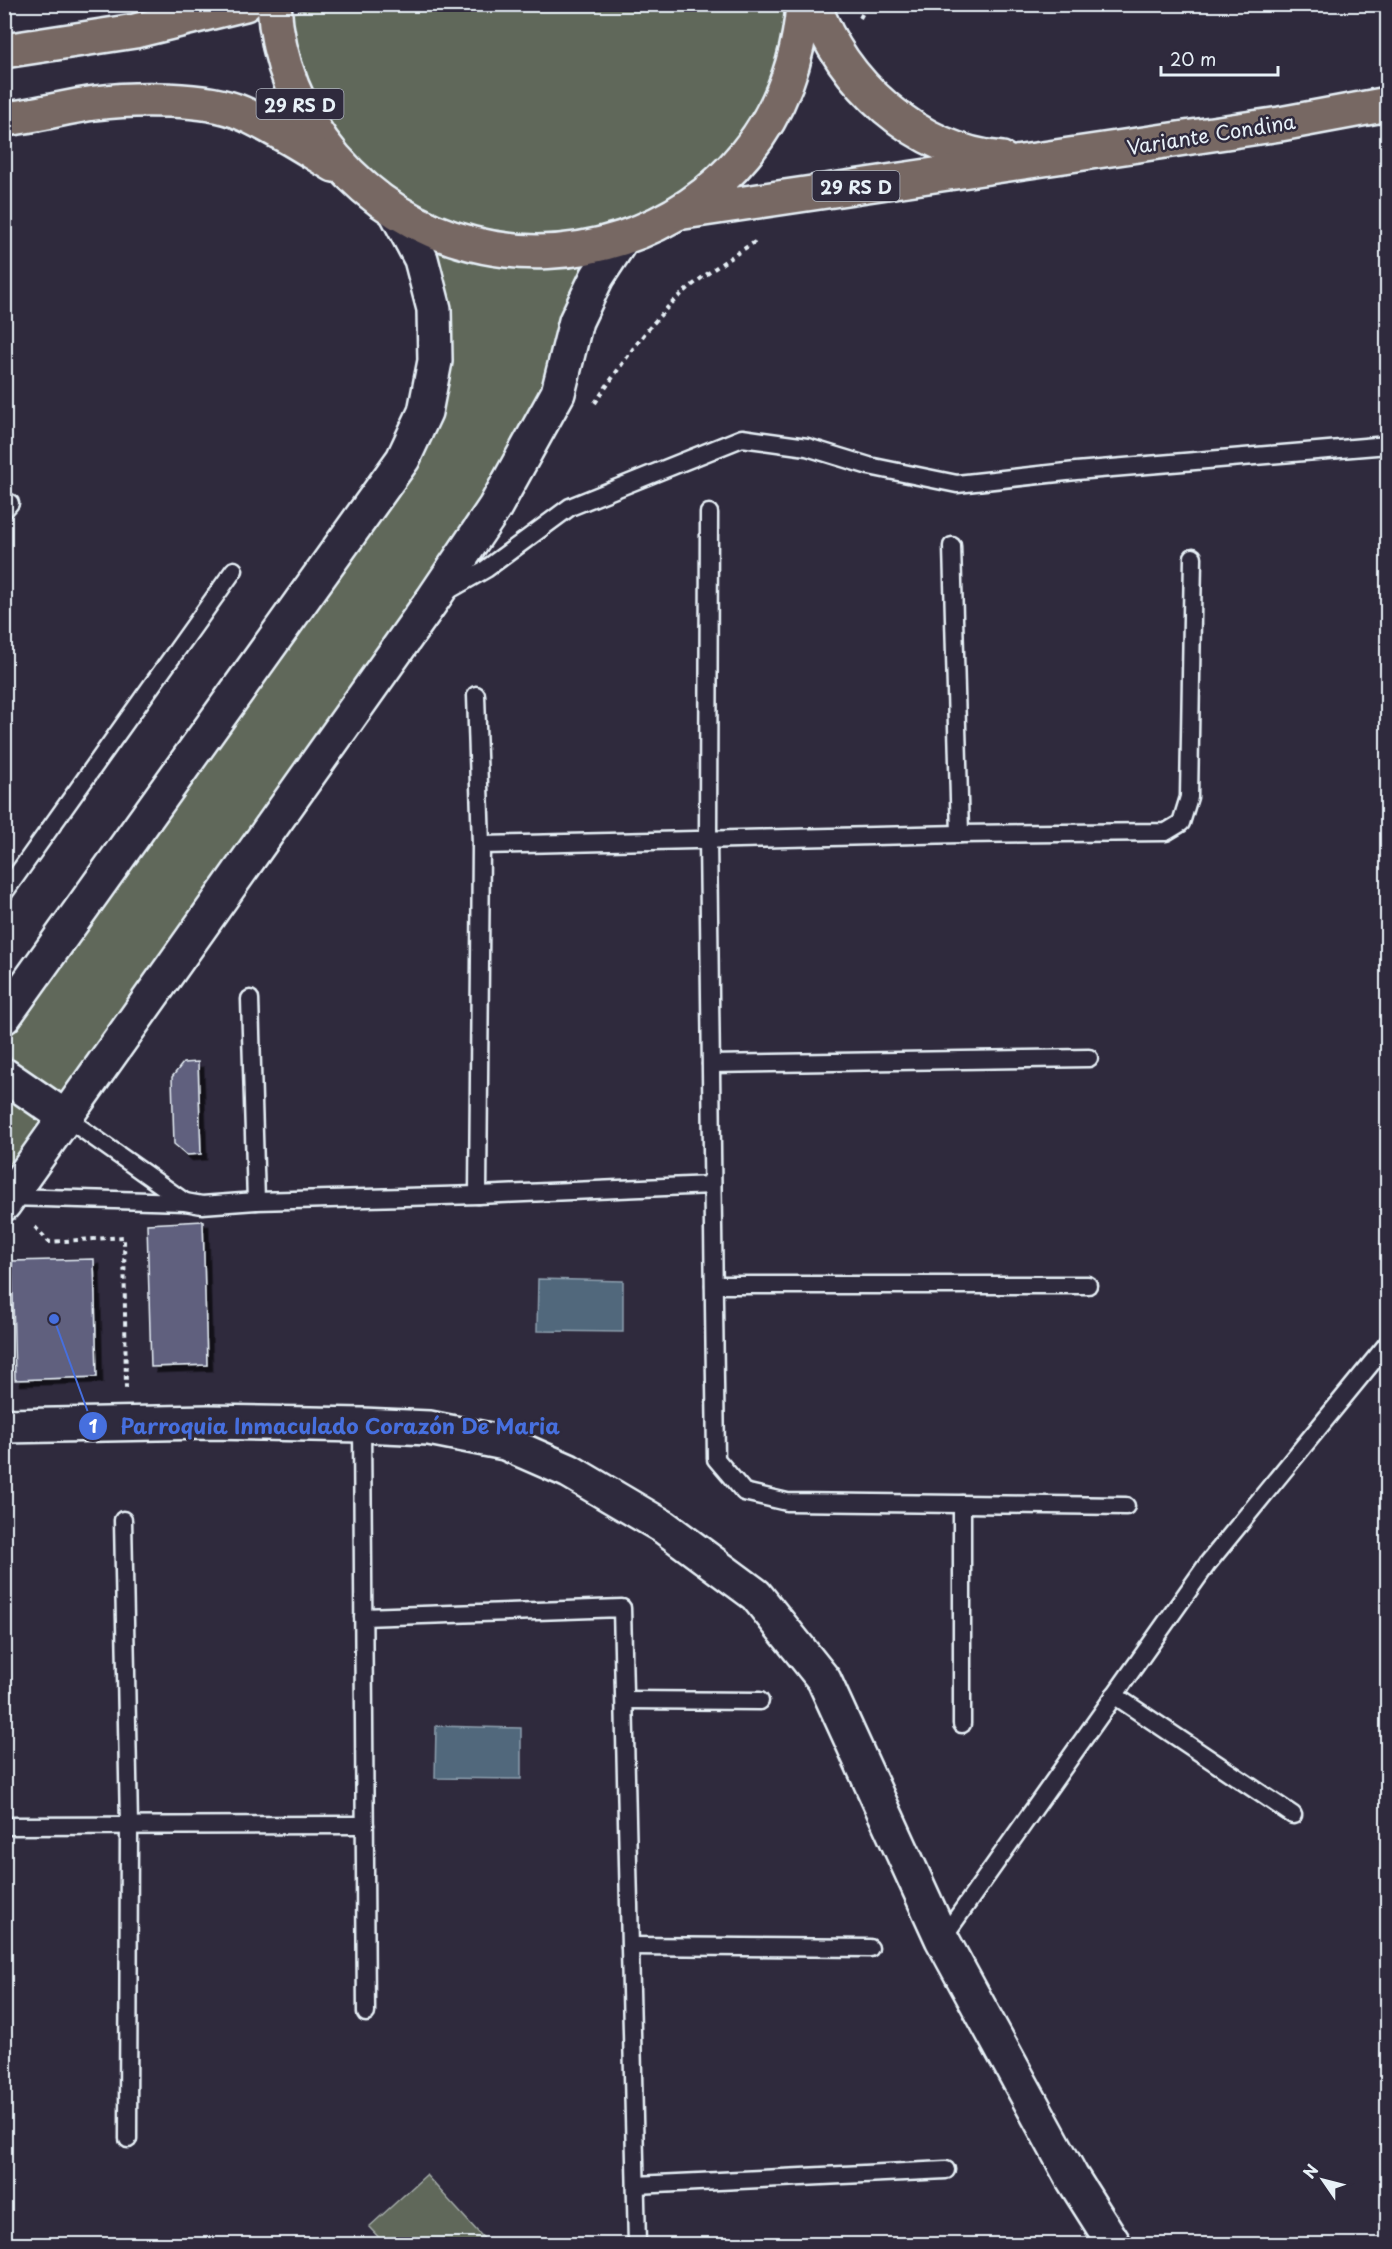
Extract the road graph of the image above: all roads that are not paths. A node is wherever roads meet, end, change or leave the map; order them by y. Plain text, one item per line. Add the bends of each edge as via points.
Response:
1 (245, 4) edge
2 (803, 4) edge
3 (814, 4) edge
4 (274, 11) edge
5 (4, 51) edge
6 (1388, 104) edge
7 (4, 119) edge
8 (1034, 161) junction
9 (351, 176) junction
10 (396, 212) junction
11 (679, 212) junction
12 (622, 239) junction
13 (1388, 445) edge
14 (710, 513) dead end
15 (952, 546) dead end
16 (1193, 557) dead end
17 (234, 570) dead end
18 (433, 599) junction
19 (476, 695) dead end
20 (960, 834) junction
21 (708, 839) junction
22 (481, 845) junction
23 (4, 893) edge
24 (250, 999) dead end
25 (4, 1017) edge
26 (1089, 1058) dead end
27 (711, 1064) junction
28 (4, 1075) edge
29 (65, 1117) junction
30 (712, 1185) junction
31 (478, 1195) junction
32 (7, 1201) edge
33 (256, 1201) junction
34 (185, 1202) junction
35 (1088, 1285) dead end
36 (714, 1286) junction
37 (1388, 1343) edge
38 (362, 1425) junction
39 (4, 1426) edge
40 (962, 1504) junction
41 (1126, 1506) dead end
42 (123, 1520) dead end
43 (363, 1617) junction
44 (1114, 1695) junction
45 (624, 1701) junction
46 (760, 1701) dead end
47 (962, 1724) dead end
48 (1293, 1815) dead end
49 (365, 1825) junction
50 (4, 1826) edge
51 (129, 1826) junction
52 (942, 1939) junction
53 (630, 1946) junction
54 (870, 1948) dead end
55 (366, 2013) dead end
56 (128, 2139) dead end
57 (945, 2170) dead end
58 (636, 2185) junction
59 (637, 2244) edge
60 (1114, 2244) edge

1 - 5 highway via 135,30
2 - 11 highway, 29 RS D via 791,71 772,113 747,152 716,185
3 - 8 highway, Variante Condina / 29 RS D via 835,51 864,89 900,120 942,143 987,157
4 - 9 highway, 29 RS D via 284,62 300,104 322,142
6 - 8 highway, Variante Condina / 29 RS D
7 - 9 highway via 97,103 202,102 240,112
8 - 11 highway, Variante Condina / 29 RS D
9 - 10 highway, 29 RS D
10 - 12 highway, 29 RS D via 457,241 501,250 557,253
10 - 25 main road via 421,259 434,309 435,361 429,392 403,459
11 - 12 highway, 29 RS D
12 - 18 main road via 597,277 576,321 558,393 495,507
13 - 18 lane via 957,484 869,466 807,447 742,438 570,507 486,570
14 - 21 lane
15 - 20 lane
16 - 20 lane via 1189,797 1181,823 1166,832
17 - 23 lane
18 - 29 main road
19 - 22 lane
20 - 21 lane
21 - 22 lane
21 - 27 lane
22 - 31 lane
24 - 33 lane
26 - 27 lane
27 - 30 lane
28 - 29 main road
29 - 32 main road
29 - 34 lane
30 - 31 lane
30 - 36 lane
31 - 33 lane
32 - 34 lane
33 - 34 lane via 202,1205
35 - 36 lane
36 - 40 lane via 716,1459 744,1492 787,1502
37 - 44 lane via 1208,1563
38 - 39 main road
38 - 43 lane
38 - 52 main road via 429,1428 505,1443 569,1471 664,1527 756,1595 824,1680
40 - 41 lane
40 - 47 lane
42 - 51 lane
43 - 45 lane via 622,1608
43 - 49 lane
44 - 48 lane
44 - 52 lane
45 - 46 lane
45 - 53 lane
49 - 51 lane
49 - 55 lane
50 - 51 lane
51 - 56 lane
52 - 60 main road via 1071,2176
53 - 54 lane
53 - 58 lane
57 - 58 lane
58 - 59 lane

